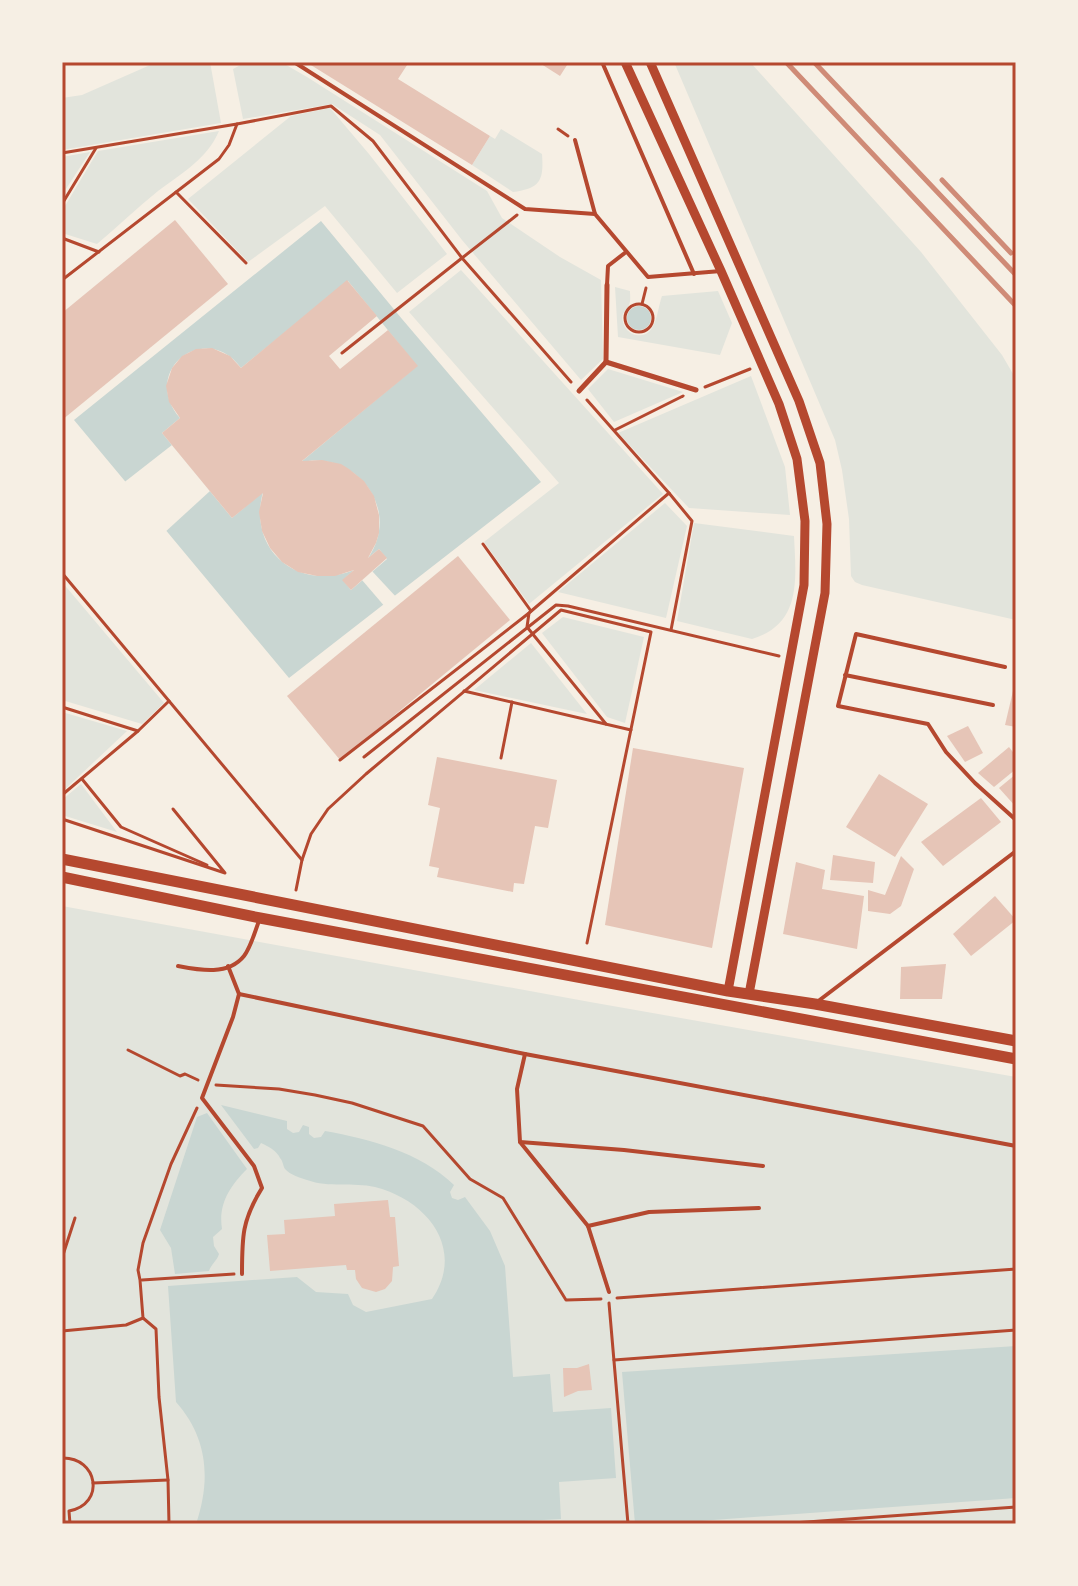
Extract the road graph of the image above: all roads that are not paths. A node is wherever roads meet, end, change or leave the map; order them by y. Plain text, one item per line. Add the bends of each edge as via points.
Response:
1 (294, 62) edge
2 (602, 62) edge
3 (625, 62) edge
4 (650, 62) edge
5 (575, 140) dead end
6 (595, 214) junction
7 (626, 252) junction
8 (741, 265) junction
9 (721, 271) junction
10 (694, 274) junction
11 (607, 285) joint
12 (606, 362) junction
13 (696, 390) dead end
14 (579, 391) road end
15 (1005, 667) dead end
16 (845, 675) junction
17 (993, 705) dead end
18 (1016, 820) edge
19 (1016, 851) edge
20 (62, 859) edge
21 (62, 877) edge
22 (260, 918) junction
23 (178, 966) dead end
24 (228, 966) junction
25 (728, 991) junction
26 (239, 994) junction
27 (749, 994) junction
28 (815, 1004) junction
29 (1016, 1041) edge
30 (525, 1054) junction
31 (1016, 1059) edge
32 (520, 1142) junction
33 (1016, 1146) edge
34 (763, 1166) dead end
35 (759, 1208) dead end
36 (588, 1226) junction
37 (242, 1274) road end
38 (609, 1292) road end

1 - 6 lane via 525,209
2 - 10 lane
3 - 9 street
4 - 8 street
5 - 6 lane
6 - 7 lane
7 - 10 lane via 648,277
7 - 11 lane via 608,266
8 - 9 street
8 - 27 street via 820,463 827,524 825,593
9 - 10 lane
9 - 25 street via 779,404 797,459 805,521 804,585
11 - 12 street
12 - 13 street
12 - 14 street
15 - 16 lane via 856,634
16 - 17 lane
16 - 18 lane via 838,706 928,724 946,752
19 - 28 lane
20 - 25 main road
21 - 22 main road
22 - 24 lane via 245,955
22 - 31 main road
23 - 24 lane via 207,971
24 - 26 lane
25 - 27 main road
26 - 30 lane
26 - 37 lane via 202,1098 254,1166 262,1188 242,1236
27 - 28 main road
28 - 29 main road
30 - 32 lane via 517,1089
30 - 33 lane
32 - 34 lane
32 - 36 lane
35 - 36 lane via 649,1212
36 - 38 lane

